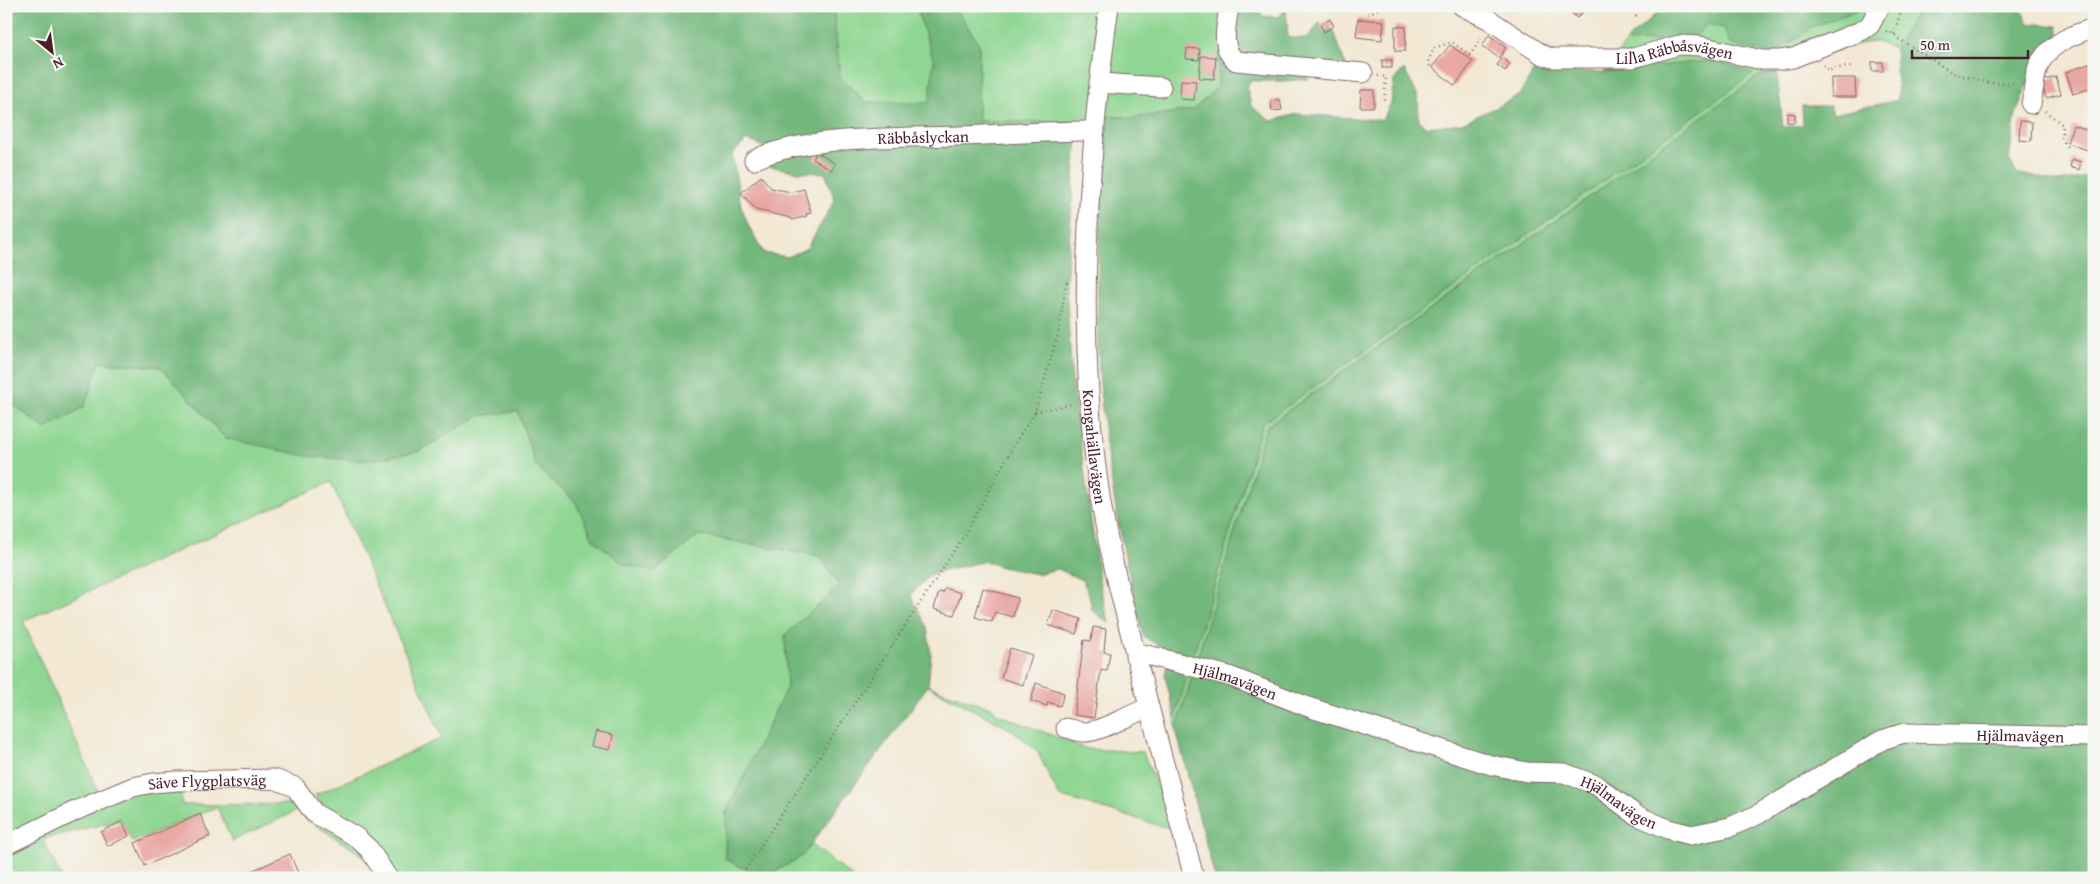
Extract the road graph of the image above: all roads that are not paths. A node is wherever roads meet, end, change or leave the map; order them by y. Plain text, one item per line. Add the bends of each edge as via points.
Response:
1 (1109, 6) edge
2 (1229, 6) edge
3 (1462, 6) edge
4 (1880, 6) edge
5 (2094, 28) edge
6 (1363, 73) road end
7 (1099, 84) junction
8 (1161, 87) dead end
9 (2031, 104) road end
10 (1095, 131) junction
11 (754, 160) dead end
12 (1136, 656) junction
13 (1149, 708) junction
14 (1066, 728) dead end
15 (2094, 737) edge
16 (6, 845) edge
17 (388, 878) edge
18 (1194, 878) edge

1 - 7 street, Kongahällavägen
2 - 6 street via 1225,42 1236,61
3 - 4 street, Lilla Räbbåsvägen via 1552,58 1633,58 1679,45 1700,46 1762,60 1793,58 1861,32 1870,25
5 - 9 street via 2070,36 2053,47 2040,62
7 - 8 street
7 - 10 street, Kongahällavägen
10 - 11 street, Räbbåslyckan via 853,140 786,148
10 - 12 street, Kongahällavägen via 1087,268 1089,402 1099,490
12 - 13 street, Kongahällavägen
12 - 15 street, Hjälmavägen via 1143,654 1228,676 1311,708 1491,765 1527,772 1564,774 1596,785 1636,815 1691,835 1730,827 1757,815 1882,740 1904,733
13 - 14 street via 1097,730 1085,732
13 - 18 street, Kongahällavägen
16 - 17 street, Säve Flygplatsväg via 75,811 153,783 274,779 295,787 314,813 356,837 369,849

